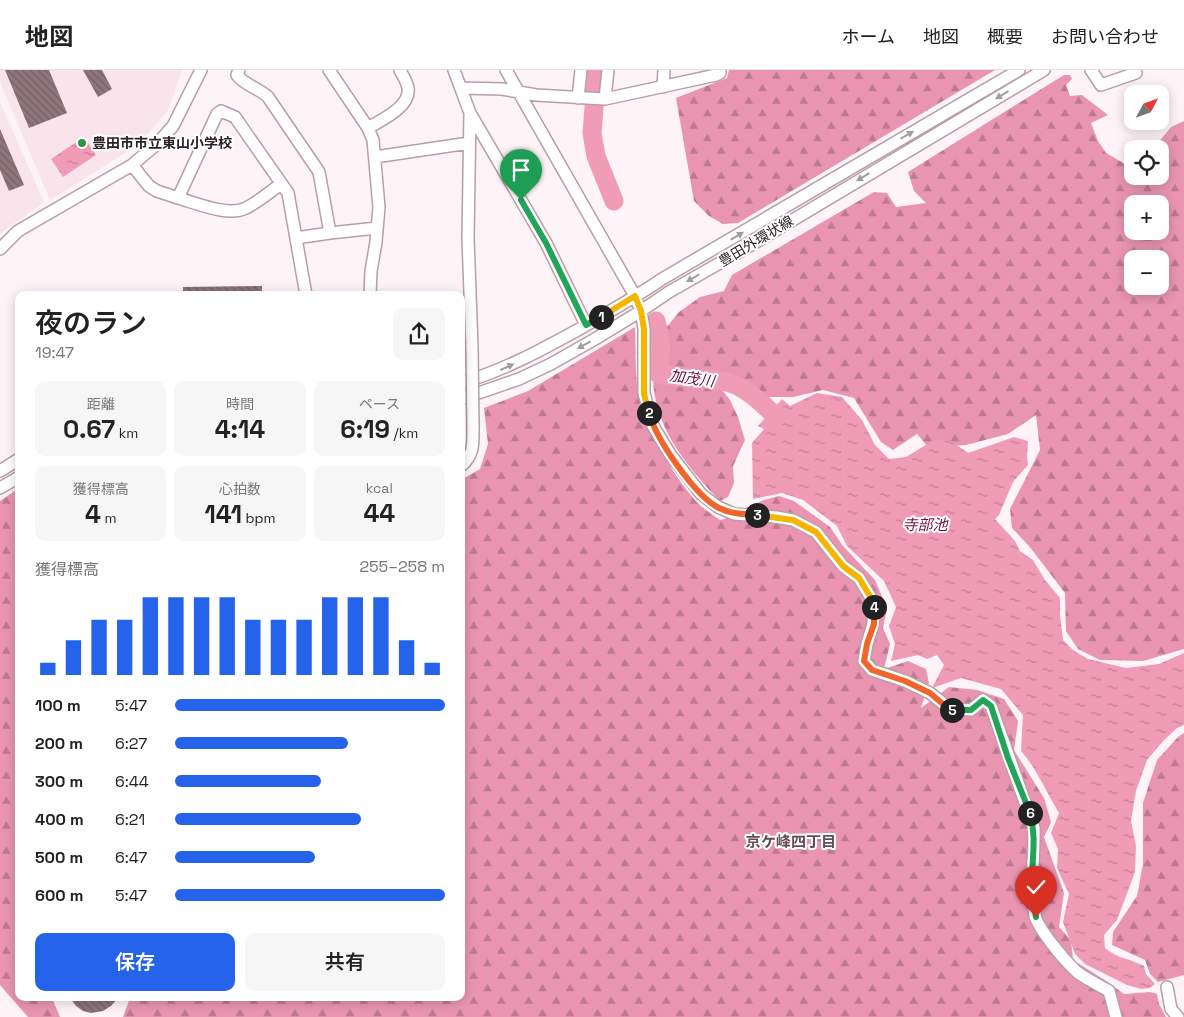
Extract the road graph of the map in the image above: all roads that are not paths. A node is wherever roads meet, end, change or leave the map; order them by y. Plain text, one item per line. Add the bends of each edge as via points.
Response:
1 (201, 70) edge
2 (239, 70) edge
3 (329, 70) edge
4 (400, 70) edge
5 (454, 70) edge
6 (506, 70) edge
7 (581, 70) edge
8 (608, 70) edge
9 (664, 70) edge
10 (720, 70) edge
11 (1019, 70) edge
12 (1044, 70) edge
13 (1091, 70) edge
14 (1136, 73) dead end
15 (663, 87) junction
16 (462, 88) junction
17 (519, 92) junction
18 (579, 98) junction
19 (605, 99) junction
20 (470, 113) junction
21 (368, 128) junction
22 (469, 142) junction
23 (375, 157) junction
24 (132, 165) junction
25 (282, 184) junction
26 (178, 198) junction
27 (378, 228) junction
28 (330, 233) junction
29 (296, 238) junction
30 (0, 249) edge
31 (305, 291) edge
32 (370, 291) edge
33 (635, 296) junction
34 (641, 311) junction
35 (586, 325) junction
36 (465, 382) edge
37 (465, 398) edge
38 (15, 462) edge
39 (465, 462) edge
40 (0, 471) edge
41 (15, 479) edge
42 (0, 488) edge
43 (1167, 987) dead end
44 (1116, 1017) edge
45 (1178, 1017) edge

1 - 24 street via 173,126
2 - 28 street via 239,78 268,96 318,172
3 - 21 street
4 - 21 street via 408,87 402,107
5 - 16 street
6 - 17 street
7 - 18 street
8 - 19 street
9 - 15 street
10 - 15 street via 716,75
33 -> 11 street, 豊田外環状線
12 -> 34 street, 豊田外環状線
13 - 14 street via 1101,85
15 - 19 street
16 - 17 street
16 - 20 street
17 - 18 street
17 - 33 street
18 - 19 street
20 - 22 street
20 - 35 street via 546,243
21 - 23 street
22 - 23 street
22 - 39 street, bridge via 473,441 470,458
23 - 27 street
24 - 26 street via 149,186
24 - 30 street via 18,231
25 - 26 street via 237,211
25 - 26 street via 235,117 221,111
25 - 29 street via 288,193
27 - 28 street
27 - 32 street
28 - 29 street
29 - 31 street
33 - 34 street
33 - 35 street, 豊田外環状線
34 -> 37 street, 豊田外環状線 via 551,364
34 - 44 street via 644,394 653,426 701,494 734,514 793,520 816,532 843,566 859,578 874,603 874,624 864,661 872,670 930,693 950,710 971,710 983,700 991,706 1034,828 1032,876 1036,917 1045,935 1077,973 1109,991
36 -> 35 street, 豊田外環状線 via 532,355
38 - 40 street
41 - 42 street
43 - 45 street via 1172,1008

